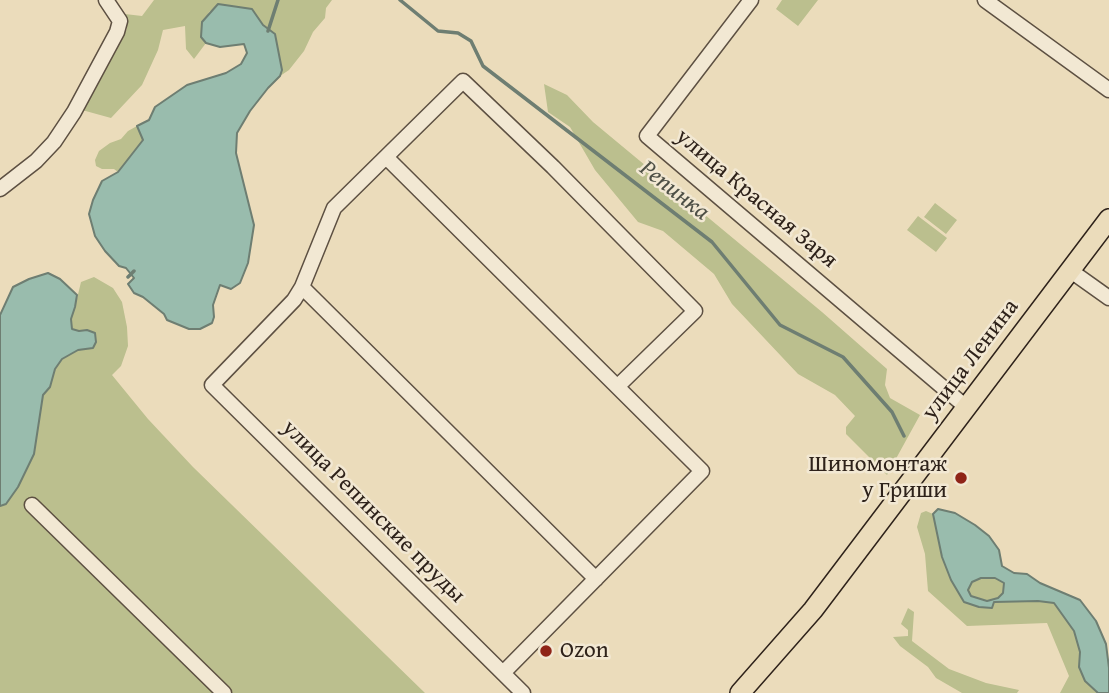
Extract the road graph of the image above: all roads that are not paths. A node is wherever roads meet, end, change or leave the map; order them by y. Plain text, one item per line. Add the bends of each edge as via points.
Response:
1 (106, 0) edge
2 (751, 0) edge
3 (985, 0) edge
4 (1109, 90) edge
5 (387, 158) junction
6 (0, 189) edge
7 (1109, 219) edge
8 (1071, 271) junction
9 (302, 287) junction
10 (1109, 298) edge
11 (618, 386) junction
12 (965, 407) junction
13 (32, 505) dead end
14 (596, 579) junction
15 (503, 673) junction
16 (224, 693) edge
17 (523, 693) edge
18 (740, 693) edge

1 - 6 street via 120,22 74,112 36,162
2 - 12 street, улица Красная Заря via 647,136
3 - 4 street
5 - 9 street, улица Репинские пруды via 334,208
5 - 11 street
5 - 11 street, улица Репинские пруды via 464,81 553,167 695,311
7 - 8 main road, улица Ленина
8 - 10 street
8 - 12 main road, улица Ленина
9 - 14 street
9 - 15 street, улица Репинские пруды via 212,385
11 - 14 street via 702,471
12 - 18 main road, улица Ленина via 813,610
13 - 16 street
14 - 15 street
15 - 17 street

